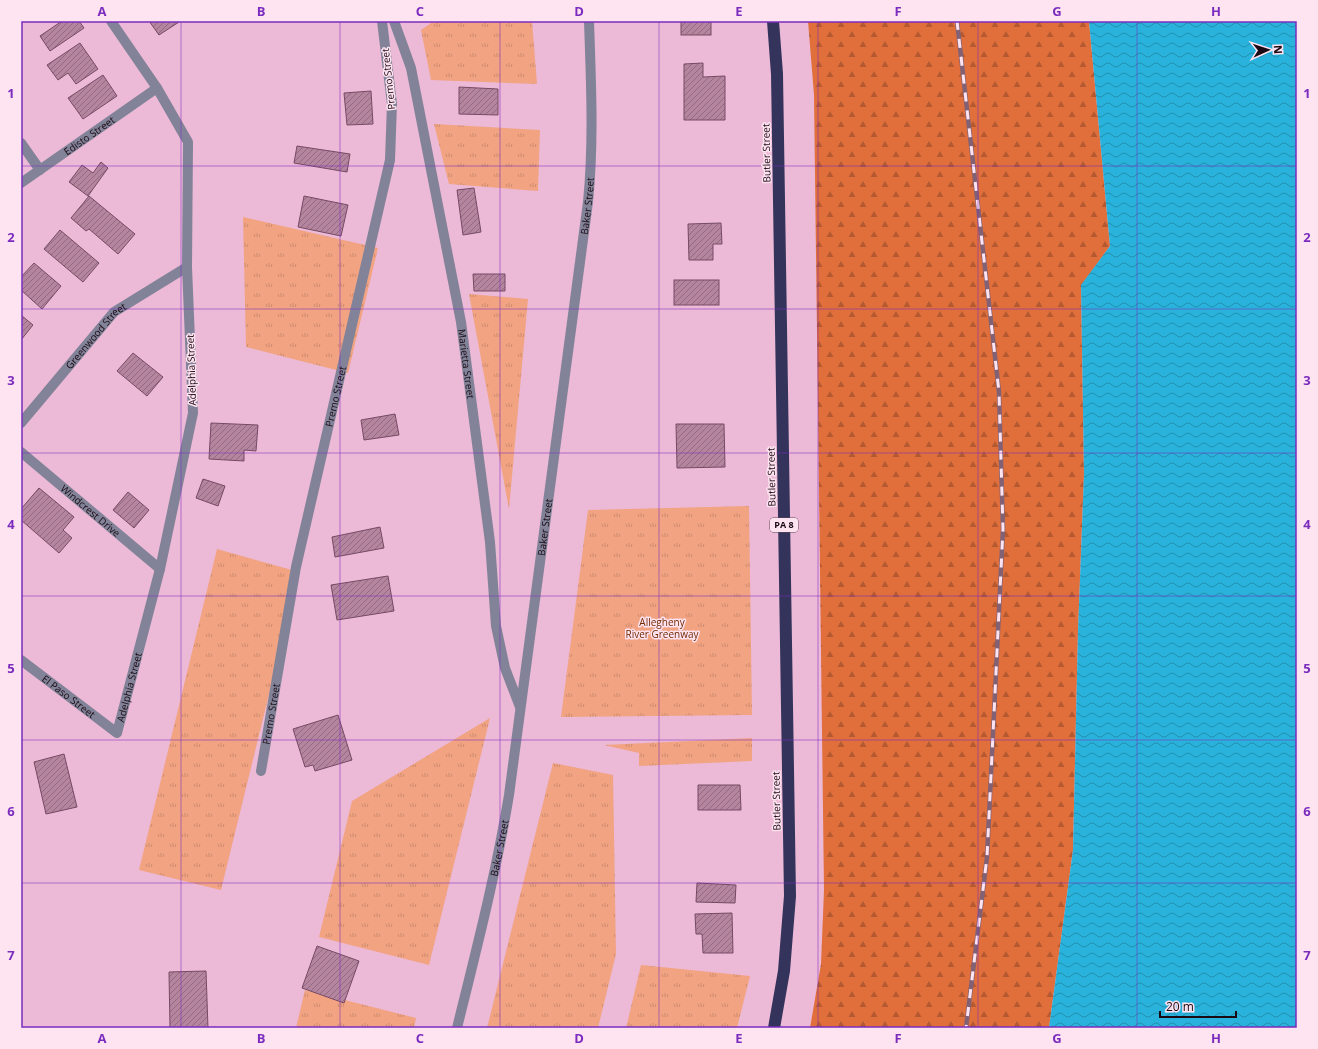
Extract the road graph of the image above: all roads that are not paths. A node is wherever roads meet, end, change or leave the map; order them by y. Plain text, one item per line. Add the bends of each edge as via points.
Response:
1 (111, 21) edge
2 (382, 21) edge
3 (394, 21) edge
4 (589, 21) edge
5 (773, 21) edge
6 (157, 88) junction
7 (21, 143) edge
8 (40, 170) junction
9 (21, 183) edge
10 (187, 268) junction
11 (21, 423) edge
12 (21, 452) edge
13 (160, 569) junction
14 (21, 660) edge
15 (520, 709) junction
16 (117, 733) joint
17 (261, 771) dead end
18 (456, 1028) edge
19 (774, 1028) edge

1 - 6 street, Adelphia Street
2 - 17 street, Premo Street via 392,104 390,160 296,567
3 - 15 street, Marietta Street via 411,68 461,322 490,542 496,626 505,668
4 - 15 street, Baker Street via 592,134 588,202
5 - 19 highway, Butler Street / PA 8 via 777,74 790,889 784,971
6 - 8 street, Edisto Street
6 - 10 street, Adelphia Street via 188,142
7 - 8 street
8 - 9 street, Edisto Street
10 - 11 street, Greenwood Street via 114,312
10 - 13 street, Adelphia Street via 193,413
12 - 13 street, Windcrest Drive
13 - 16 street, Adelphia Street
14 - 16 street, El Paso Street
15 - 18 street, Baker Street via 501,841

